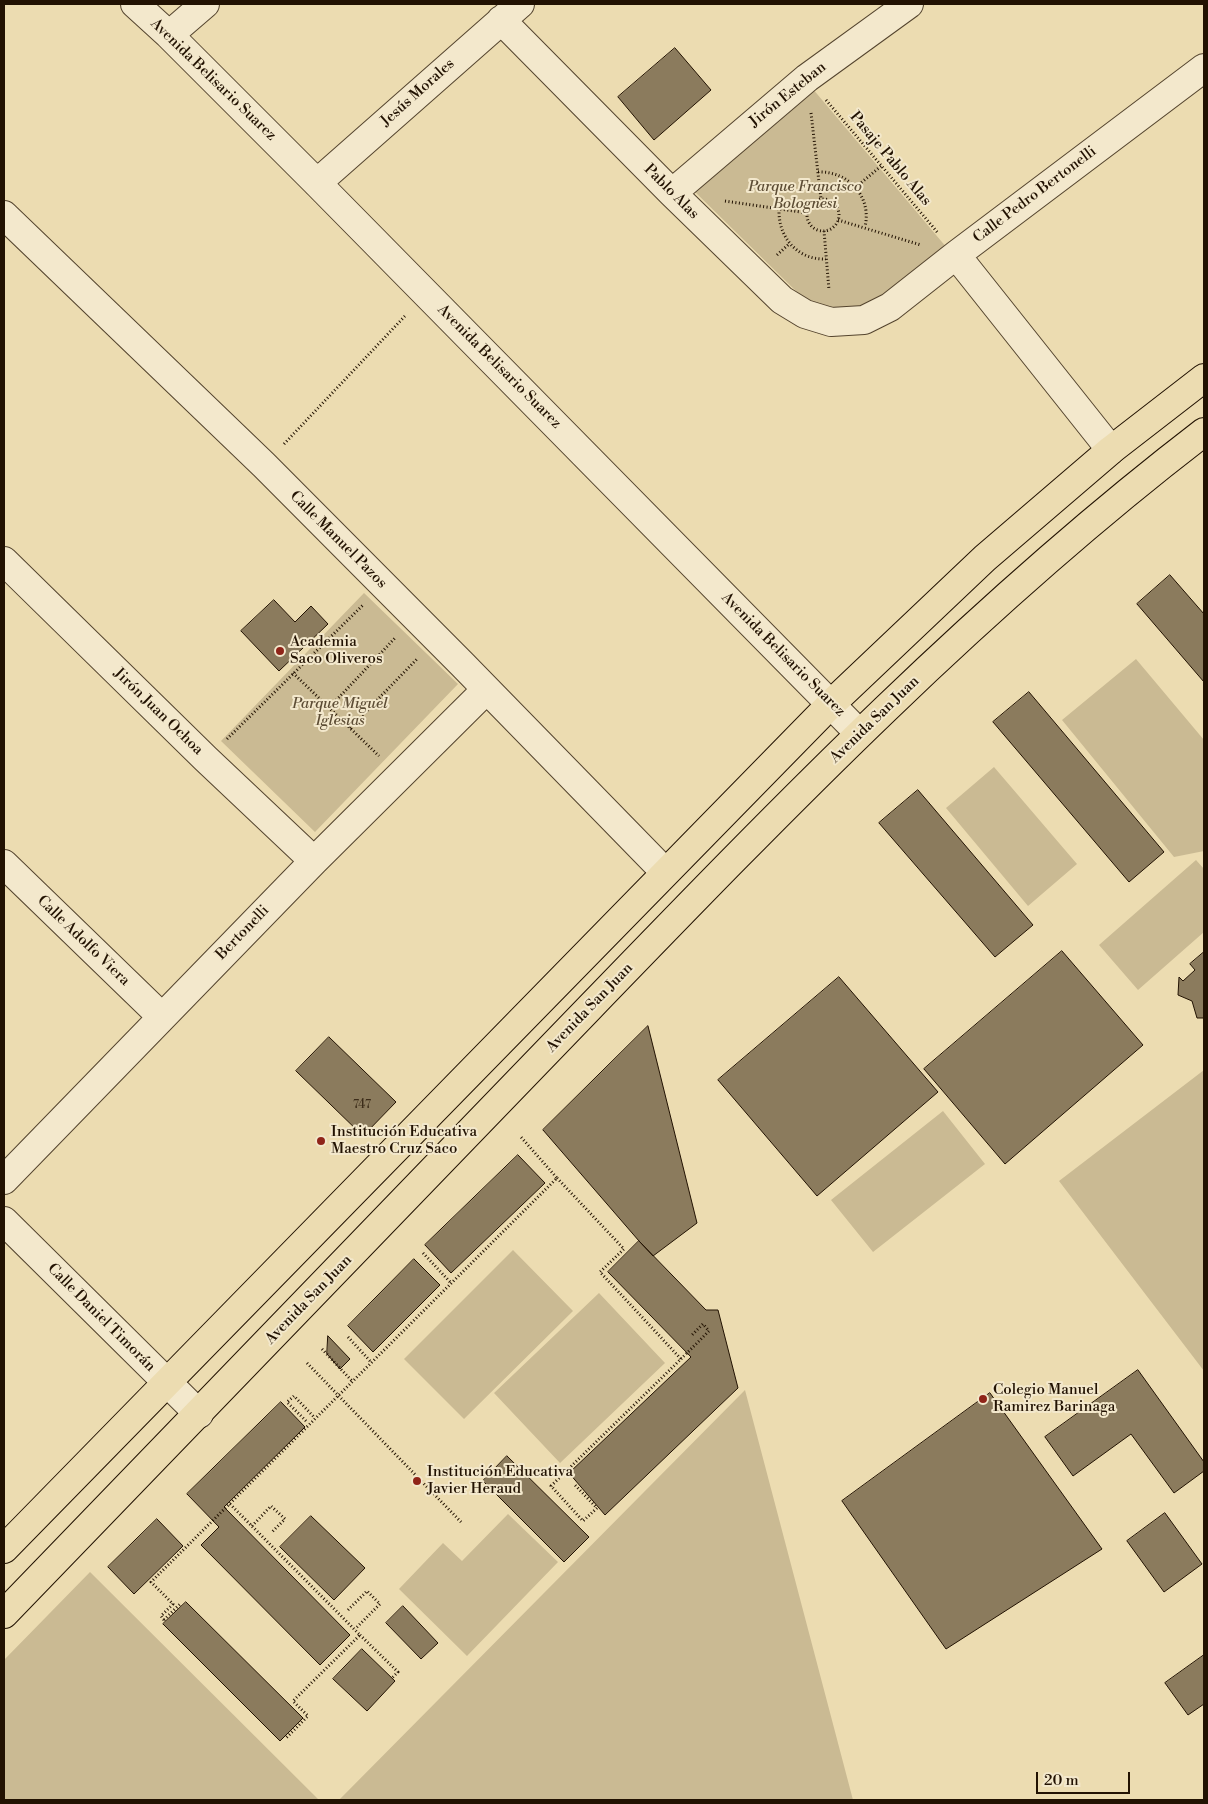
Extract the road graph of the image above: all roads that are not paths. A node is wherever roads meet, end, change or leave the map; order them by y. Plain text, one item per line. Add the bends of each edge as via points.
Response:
1 (134, 4) edge
2 (205, 4) edge
3 (909, 4) edge
4 (511, 12) edge
5 (169, 35) junction
6 (1204, 68) edge
7 (317, 183) junction
8 (672, 193) junction
9 (4, 216) edge
10 (956, 255) junction
11 (864, 320) joint
12 (1204, 378) edge
13 (1204, 432) edge
14 (1111, 450) junction
15 (4, 561) edge
16 (486, 690) junction
17 (831, 704) junction
18 (859, 733) junction
19 (314, 861) junction
20 (4, 864) edge
21 (665, 872) junction
22 (162, 1017) junction
23 (4, 1180) edge
24 (4, 1221) edge
25 (168, 1383) junction
26 (199, 1414) junction
27 (4, 1549) edge
28 (4, 1614) edge

1 - 5 street, Avenida Belisario Suarez
2 - 5 street
3 - 8 street, Jirón Esteban via 807,78
4 - 7 street, Jesús Morales
4 - 8 street, Pablo Alas
5 - 7 street, Avenida Belisario Suarez
6 - 10 street, Calle Pedro Bertonelli
7 - 17 street, Avenida Belisario Suarez
8 - 11 street, Pablo Alas via 782,300 805,314 831,322
9 - 16 street, Calle Manuel Pazos via 264,465
10 - 11 street, Calle Pedro Bertonelli via 890,307
10 - 14 street
12 - 14 main road
13 - 18 main road, Avenida San Juan via 1137,484 1014,589
14 - 17 main road via 985,558
15 - 19 street, Jirón Juan Ochoa via 206,760
16 - 19 street, Bertonelli
16 - 21 street, Calle Manuel Pazos
17 - 18 street, Avenida Belisario Suarez
17 - 21 main road
18 - 26 main road, Avenida San Juan
19 - 22 street, Bertonelli
20 - 22 street, Calle Adolfo Viera
21 - 25 main road
22 - 23 street, Bertonelli
24 - 25 street, Calle Daniel Timorán
25 - 26 street, Calle Daniel Timorán
25 - 27 main road
26 - 28 main road, Avenida San Juan

